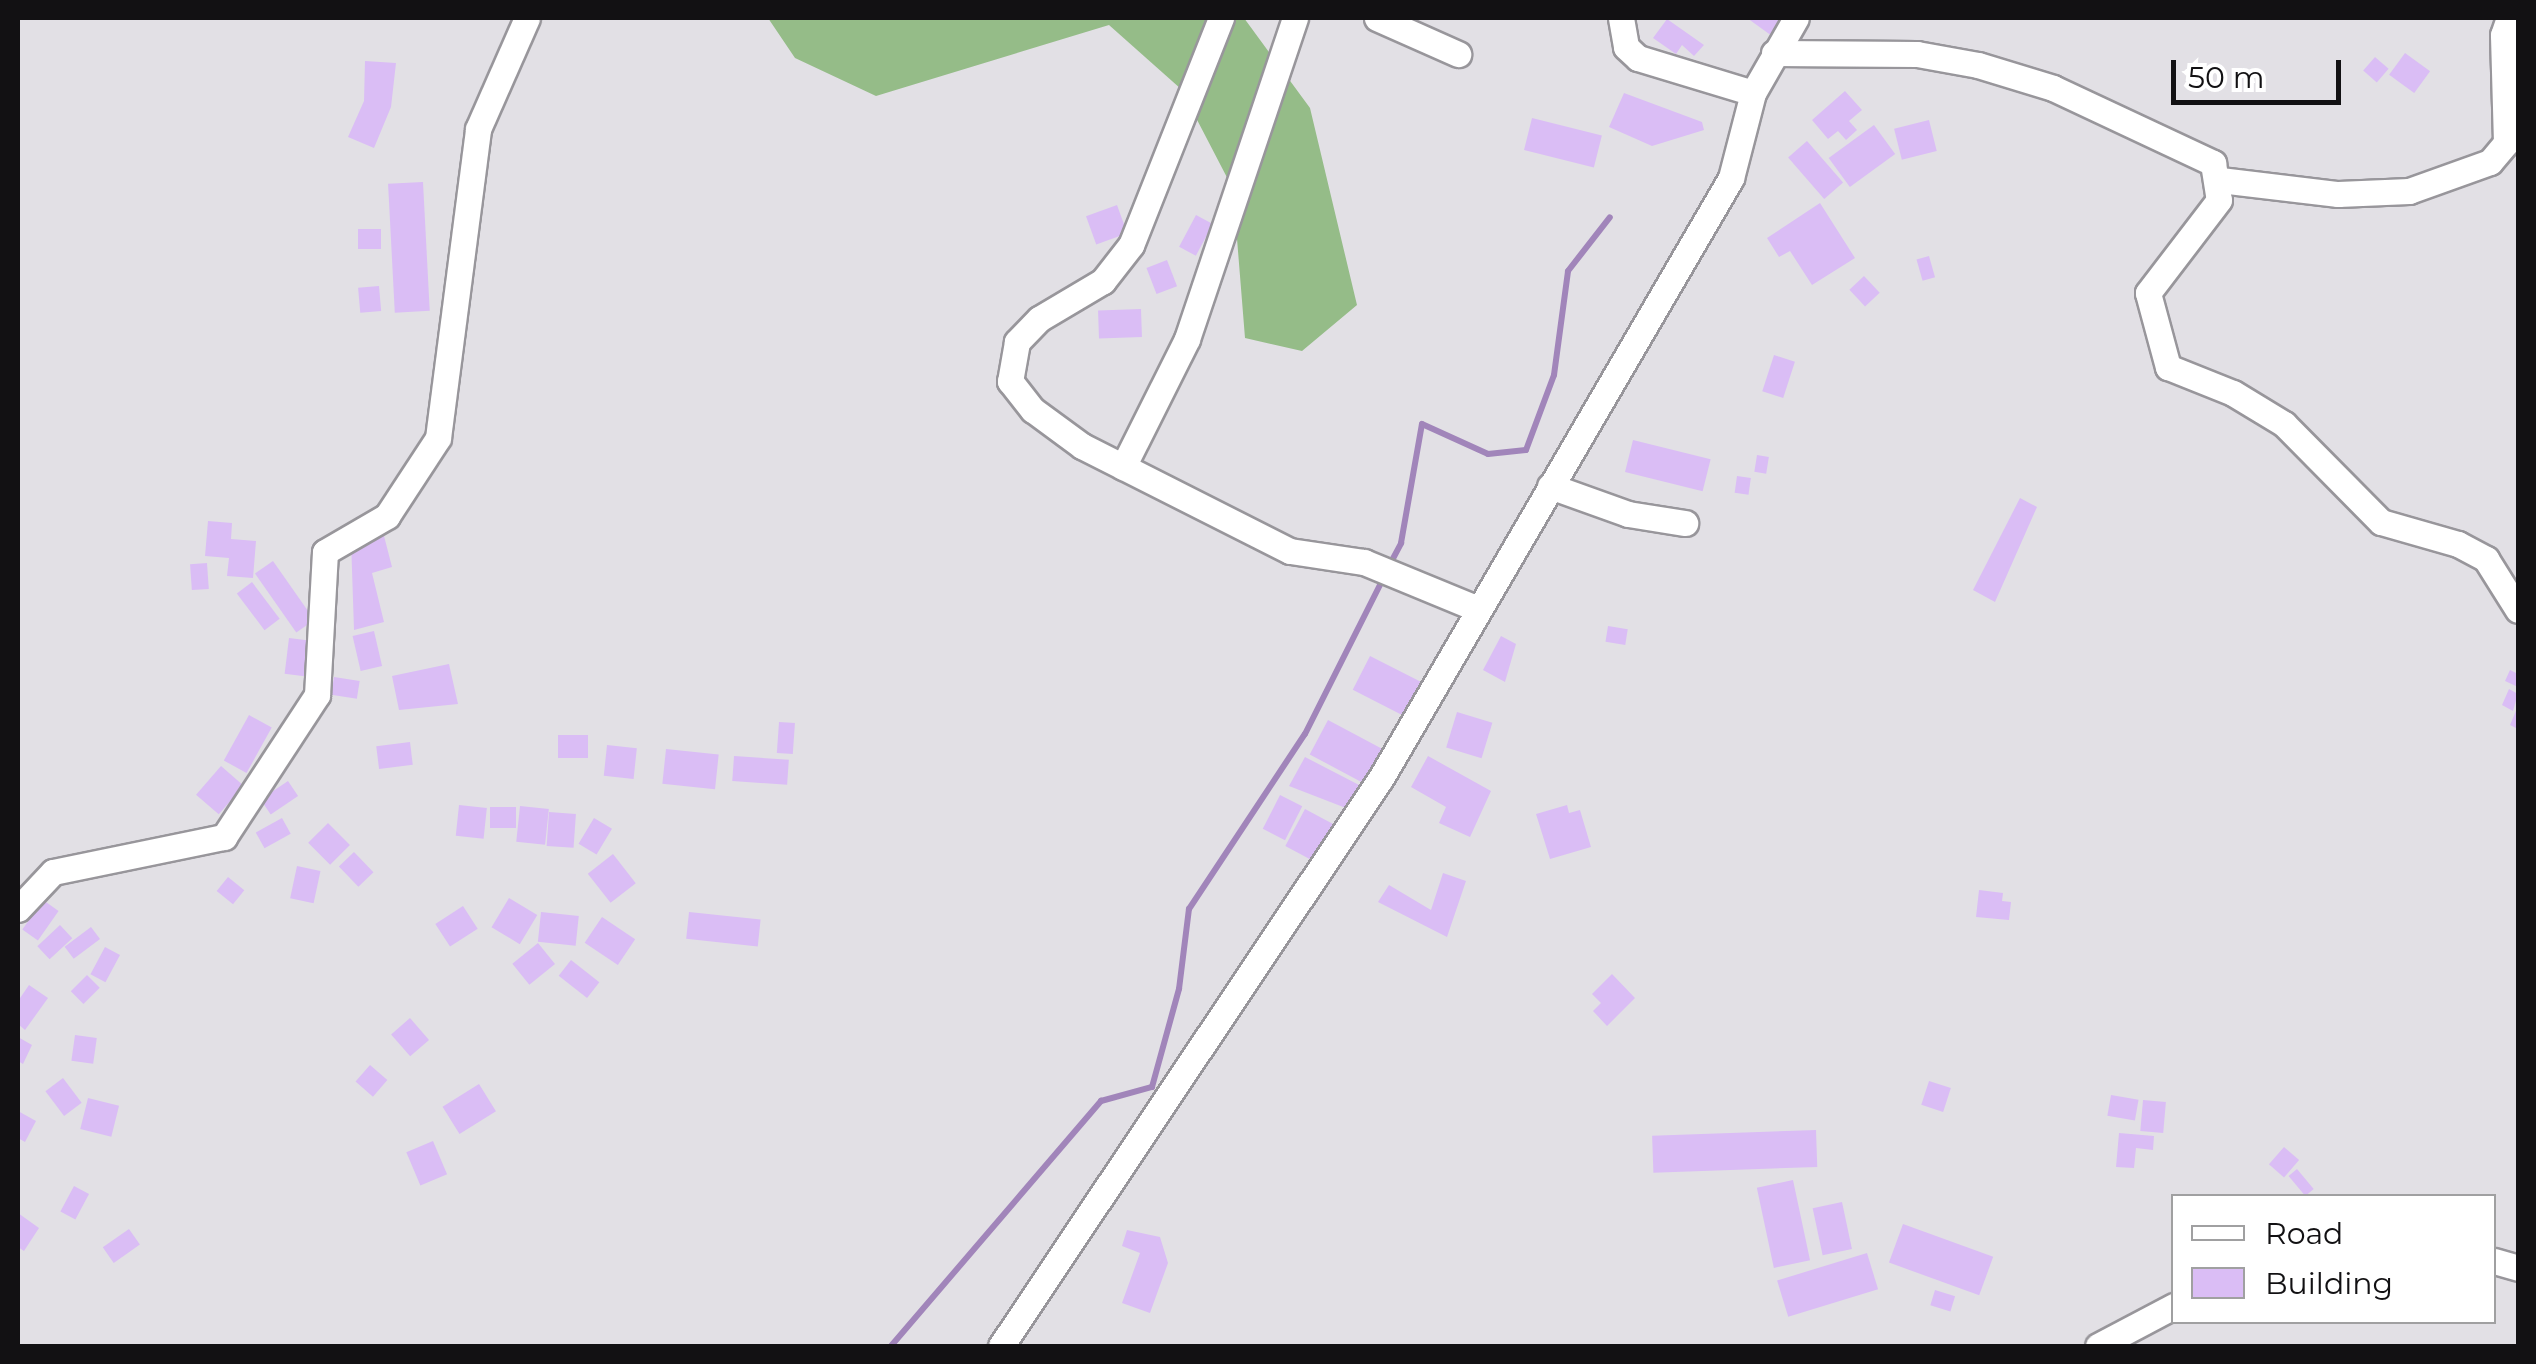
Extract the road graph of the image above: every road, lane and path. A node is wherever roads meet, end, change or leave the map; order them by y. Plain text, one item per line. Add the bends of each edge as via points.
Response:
1 (526, 18) edge
2 (1221, 18) edge
3 (1296, 18) edge
4 (1377, 18) edge
5 (1621, 18) edge
6 (1796, 18) edge
7 (2509, 18) edge
8 (1774, 52) junction
9 (1458, 54) dead end
10 (1753, 94) junction
11 (2220, 180) junction
12 (1124, 467) junction
13 (1550, 486) junction
14 (1685, 523) dead end
15 (1478, 609) junction
16 (2518, 610) edge
17 (18, 910) edge
18 (2171, 1308) edge
19 (1001, 1346) edge
20 (2098, 1346) edge

1 - 17 street via 478,130 438,438 387,516 325,552 316,694 224,837 53,872
2 - 12 street via 1131,245 1104,280 1039,319 1017,342 1010,381 1033,410
3 - 12 street via 1188,339
4 - 9 street
5 - 10 street via 1626,46 1638,58
6 - 8 street
7 - 11 street via 2503,34 2506,144 2490,162 2409,191 2338,194
8 - 10 street
8 - 11 street via 1917,54 1978,65 2053,88 2195,153 2213,163
10 - 13 street via 1731,178
11 - 16 street via 2219,200 2148,293 2168,367 2233,393 2284,424 2381,522 2486,559
12 - 15 street via 1290,551 1364,562
13 - 14 street via 1628,514
13 - 15 street
15 - 19 street via 1329,861
18 - 20 street

